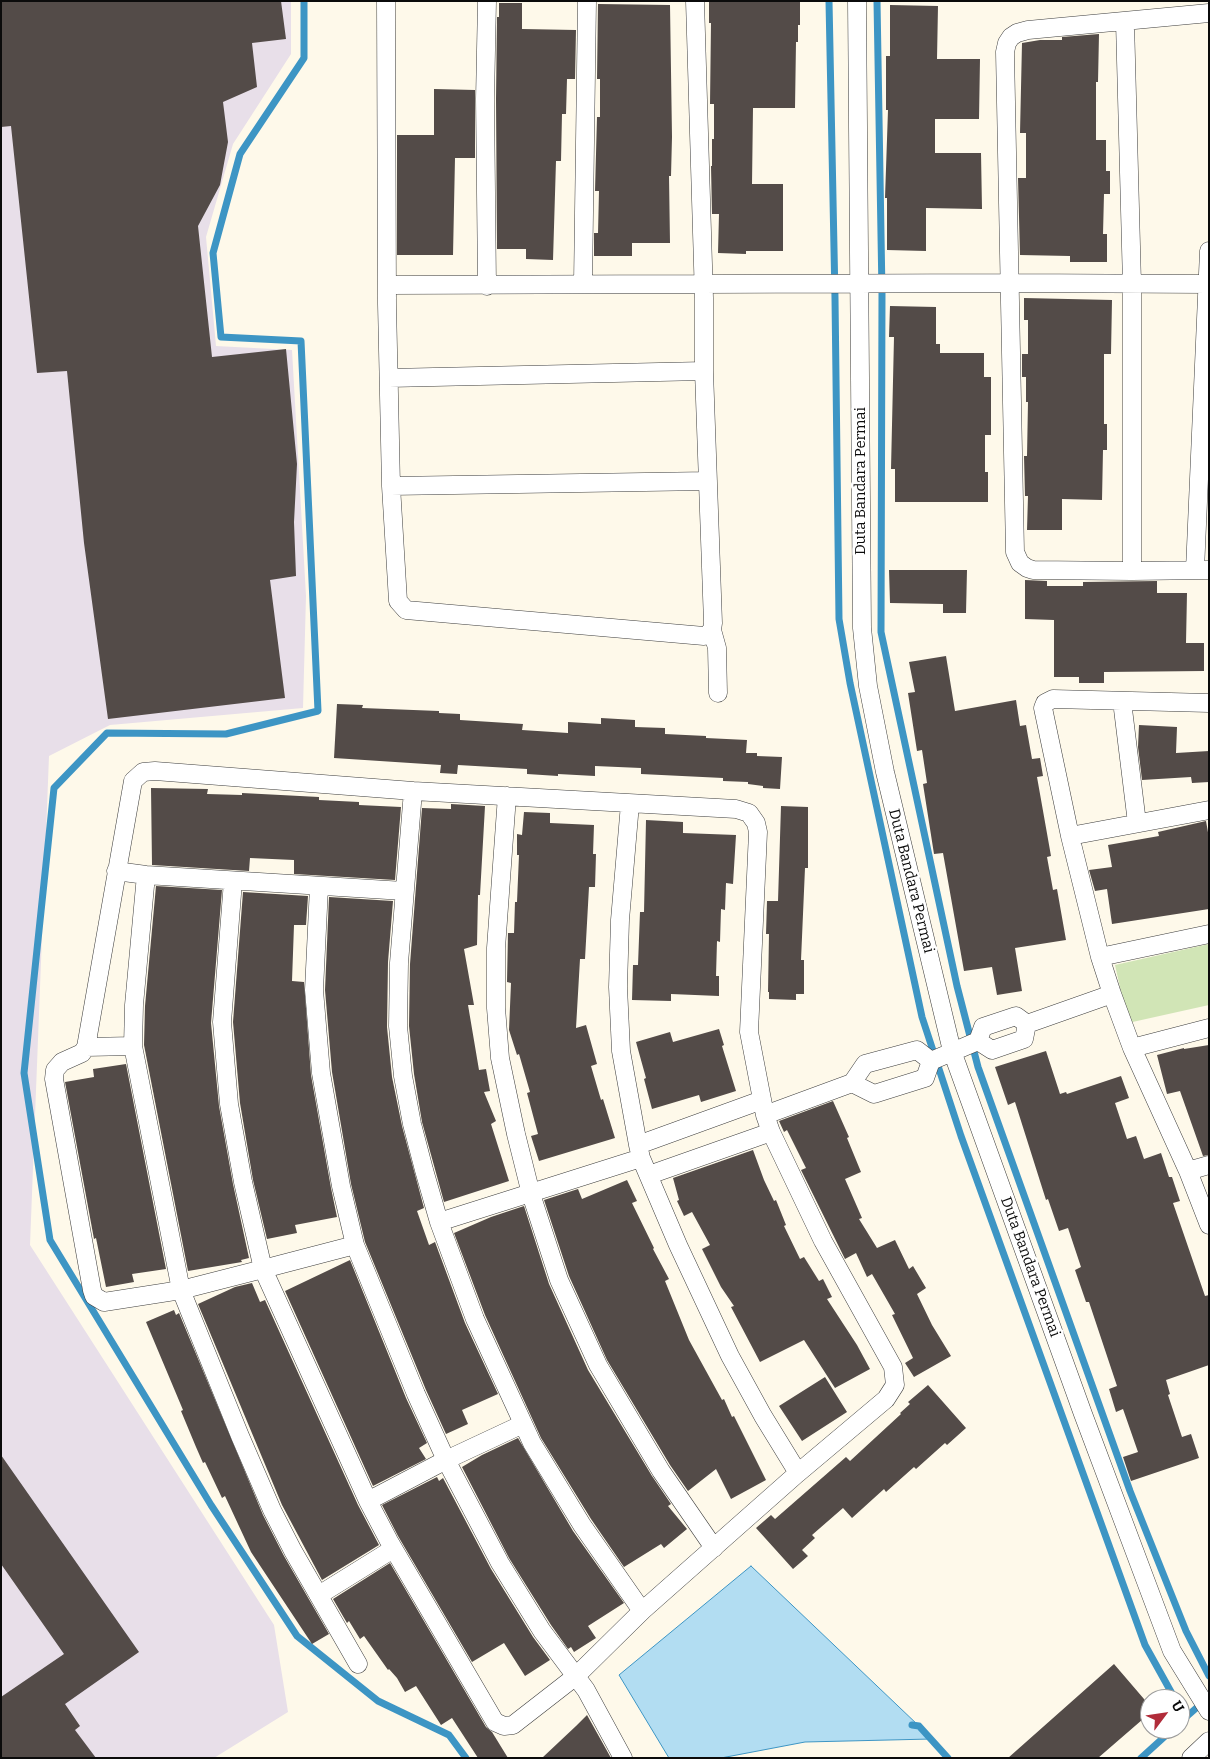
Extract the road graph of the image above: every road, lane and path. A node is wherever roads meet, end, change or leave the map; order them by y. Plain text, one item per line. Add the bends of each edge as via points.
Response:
1 (386, 1) edge
2 (487, 1) edge
3 (587, 1) edge
4 (695, 1) edge
5 (856, 1) edge
6 (1209, 13) edge
7 (1125, 22) junction
8 (1209, 252) edge
9 (1009, 282) junction
10 (583, 283) junction
11 (858, 283) junction
12 (1132, 284) junction
13 (1208, 284) edge
14 (387, 285) junction
15 (703, 285) junction
16 (487, 286) junction
17 (704, 371) junction
18 (389, 378) junction
19 (708, 481) junction
20 (392, 486) junction
21 (1202, 570) edge
22 (1132, 571) junction
23 (712, 630) junction
24 (718, 693) dead end
25 (1122, 701) junction
26 (1209, 703) edge
27 (413, 791) junction
28 (507, 796) junction
29 (630, 804) junction
30 (1209, 810) edge
31 (1136, 823) junction
32 (1070, 836) junction
33 (116, 871) junction
34 (146, 875) junction
35 (233, 881) junction
36 (319, 887) junction
37 (404, 891) junction
38 (1209, 934) edge
39 (1100, 957) junction
40 (1112, 994) junction
41 (1027, 1024) junction
42 (1209, 1028) edge
43 (133, 1046) junction
44 (86, 1047) junction
45 (1132, 1048) junction
46 (952, 1052) junction
47 (852, 1082) junction
48 (763, 1108) junction
49 (770, 1132) junction
50 (640, 1151) junction
51 (1209, 1165) edge
52 (1188, 1172) junction
53 (649, 1175) junction
54 (531, 1194) junction
55 (439, 1222) junction
56 (1209, 1225) edge
57 (355, 1245) junction
58 (263, 1269) junction
59 (181, 1290) junction
60 (523, 1424) junction
61 (446, 1460) junction
62 (798, 1473) junction
63 (368, 1501) junction
64 (714, 1548) junction
65 (393, 1550) junction
66 (318, 1595) junction
67 (642, 1611) junction
68 (358, 1664) dead end
69 (576, 1676) junction
70 (1205, 1705) edge
71 (1209, 1741) edge
72 (623, 1758) edge
73 (1191, 1758) edge

1 - 14 street
2 - 16 street
3 - 10 street
4 - 15 street
5 - 11 street, Duta Bandara Permai
6 - 7 street
7 - 9 street via 1028,30 1017,33 1007,43
7 - 12 street
8 - 13 street
9 - 11 street
9 - 12 street
9 - 22 street via 1015,552 1020,563 1033,570
10 - 15 street
10 - 16 street
11 - 15 street
11 - 46 street, Duta Bandara Permai via 862,628 868,686 885,772
12 - 13 street
12 - 22 street
13 - 21 street
14 - 16 street
14 - 18 street
15 - 17 street
17 - 18 street
17 - 19 street
18 - 20 street
19 - 20 street
19 - 23 street
20 - 23 street via 396,596 406,610 704,636
21 - 22 street
23 - 24 street via 717,648
25 - 26 street
25 - 31 street
25 - 32 street via 1053,699 1043,706
27 - 28 street
27 - 33 street via 143,772 134,781
27 - 37 street
28 - 29 street
28 - 54 street via 496,948 496,1008 500,1058
29 - 48 street via 736,809 749,813 756,823 748,1032
29 - 50 street via 618,987 621,1051
30 - 31 street
31 - 32 street
32 - 39 street
33 - 34 street
33 - 44 street
34 - 35 street
34 - 43 street
35 - 36 street
35 - 58 street via 222,1022 229,1104
36 - 37 street
36 - 57 street via 314,990 321,1073
37 - 55 street via 398,1026 412,1124
38 - 39 street
39 - 40 street
40 - 41 street
40 - 45 street
41 - 46 street via 1016,1016 983,1027
41 - 46 street via 1024,1039 992,1050
42 - 45 street
43 - 44 street
43 - 59 street
44 - 59 street via 82,1053 62,1062 55,1070 54,1079 94,1296 104,1302
45 - 52 street
46 - 47 street via 917,1050 865,1064
46 - 47 street via 925,1078 874,1094
46 - 70 street, Duta Bandara Permai via 1172,1651
47 - 48 street
48 - 49 street
48 - 50 street
49 - 53 street
49 - 62 street via 823,1241 893,1367 895,1385 886,1399
50 - 53 street
50 - 54 street
51 - 52 street
52 - 56 street
53 - 62 street via 730,1356
54 - 55 street
54 - 64 street via 559,1280 598,1365 661,1471
55 - 60 street via 475,1319
57 - 58 street
57 - 61 street
58 - 59 street
58 - 63 street
59 - 66 street via 272,1510
60 - 61 street
60 - 67 street via 582,1525
61 - 63 street
61 - 69 street via 500,1563 542,1631
62 - 64 street
63 - 65 street
64 - 67 street
65 - 66 street
65 - 69 street via 495,1722 504,1726 514,1725
66 - 68 street
67 - 69 street
69 - 72 street
71 - 73 street

